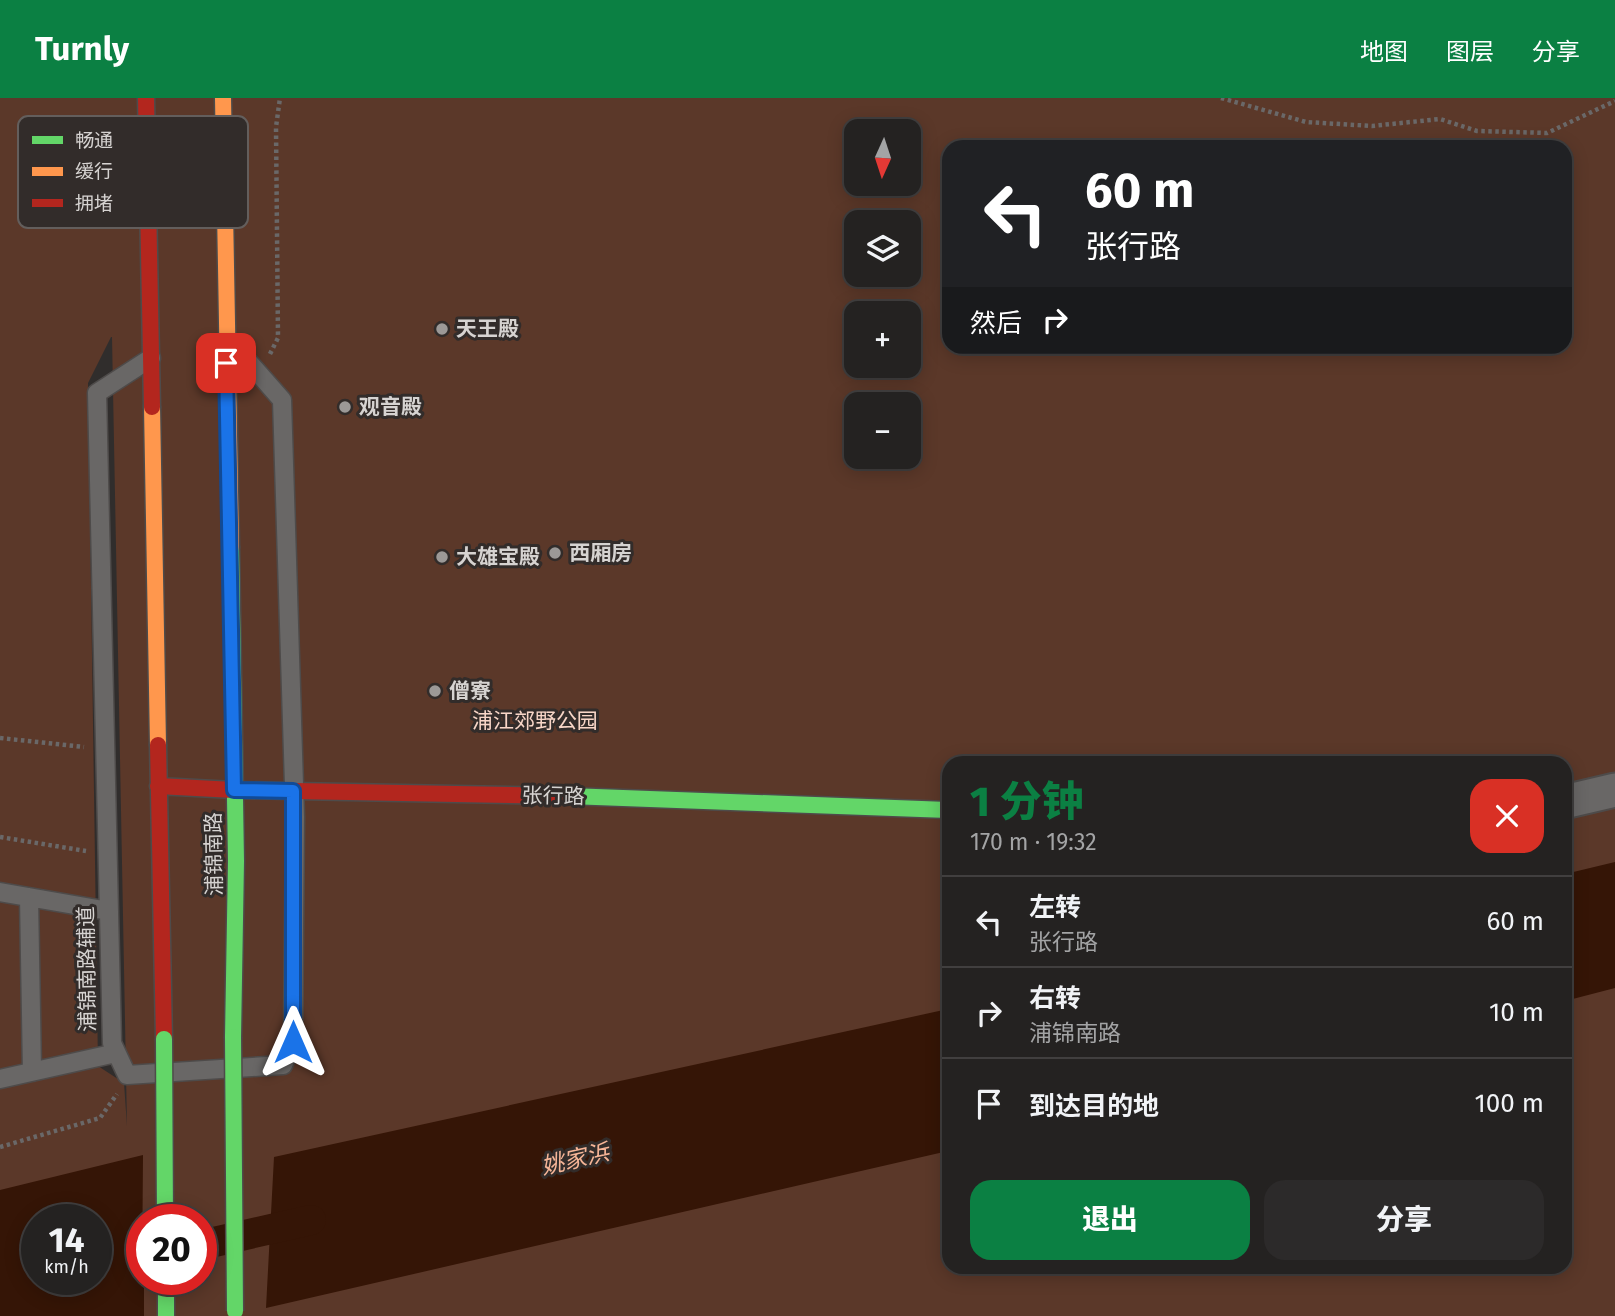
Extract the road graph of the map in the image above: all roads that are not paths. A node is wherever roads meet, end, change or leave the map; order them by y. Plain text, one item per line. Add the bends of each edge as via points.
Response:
1 (146, 98) edge
2 (223, 98) edge
3 (146, 116) edge
4 (223, 116) edge
5 (148, 228) edge
6 (225, 228) edge
7 (226, 336) junction
8 (151, 358) junction
9 (158, 786) junction
10 (234, 790) junction
11 (1615, 790) edge
12 (293, 791) junction
13 (1572, 800) edge
14 (942, 810) edge
15 (0, 892) edge
16 (29, 897) junction
17 (108, 911) junction
18 (116, 1053) junction
19 (32, 1072) junction
20 (0, 1079) edge
21 (165, 1204) edge
22 (166, 1295) edge
23 (235, 1313) edge
24 (166, 1316) edge

1 - 3 main road
2 - 4 main road, 浦锦南路
5 - 8 main road
6 - 7 main road, 浦锦南路
7 - 10 main road, 浦锦南路
7 - 12 lane via 282,400
8 - 9 main road
8 - 17 lane, 浦锦南路辅道 via 97,393
9 - 10 main road, 张行路
9 - 21 main road, bridge
10 - 12 main road, 张行路
10 - 23 main road, 浦锦南路, bridge
11 - 13 street
12 - 14 main road, 张行路 via 641,797
12 - 18 lane, 浦锦南路辅道 via 293,1042 284,1065 127,1075
15 - 16 lane
16 - 17 lane
16 - 19 lane
17 - 18 lane, 浦锦南路辅道
18 - 19 lane
19 - 20 lane
22 - 24 main road

